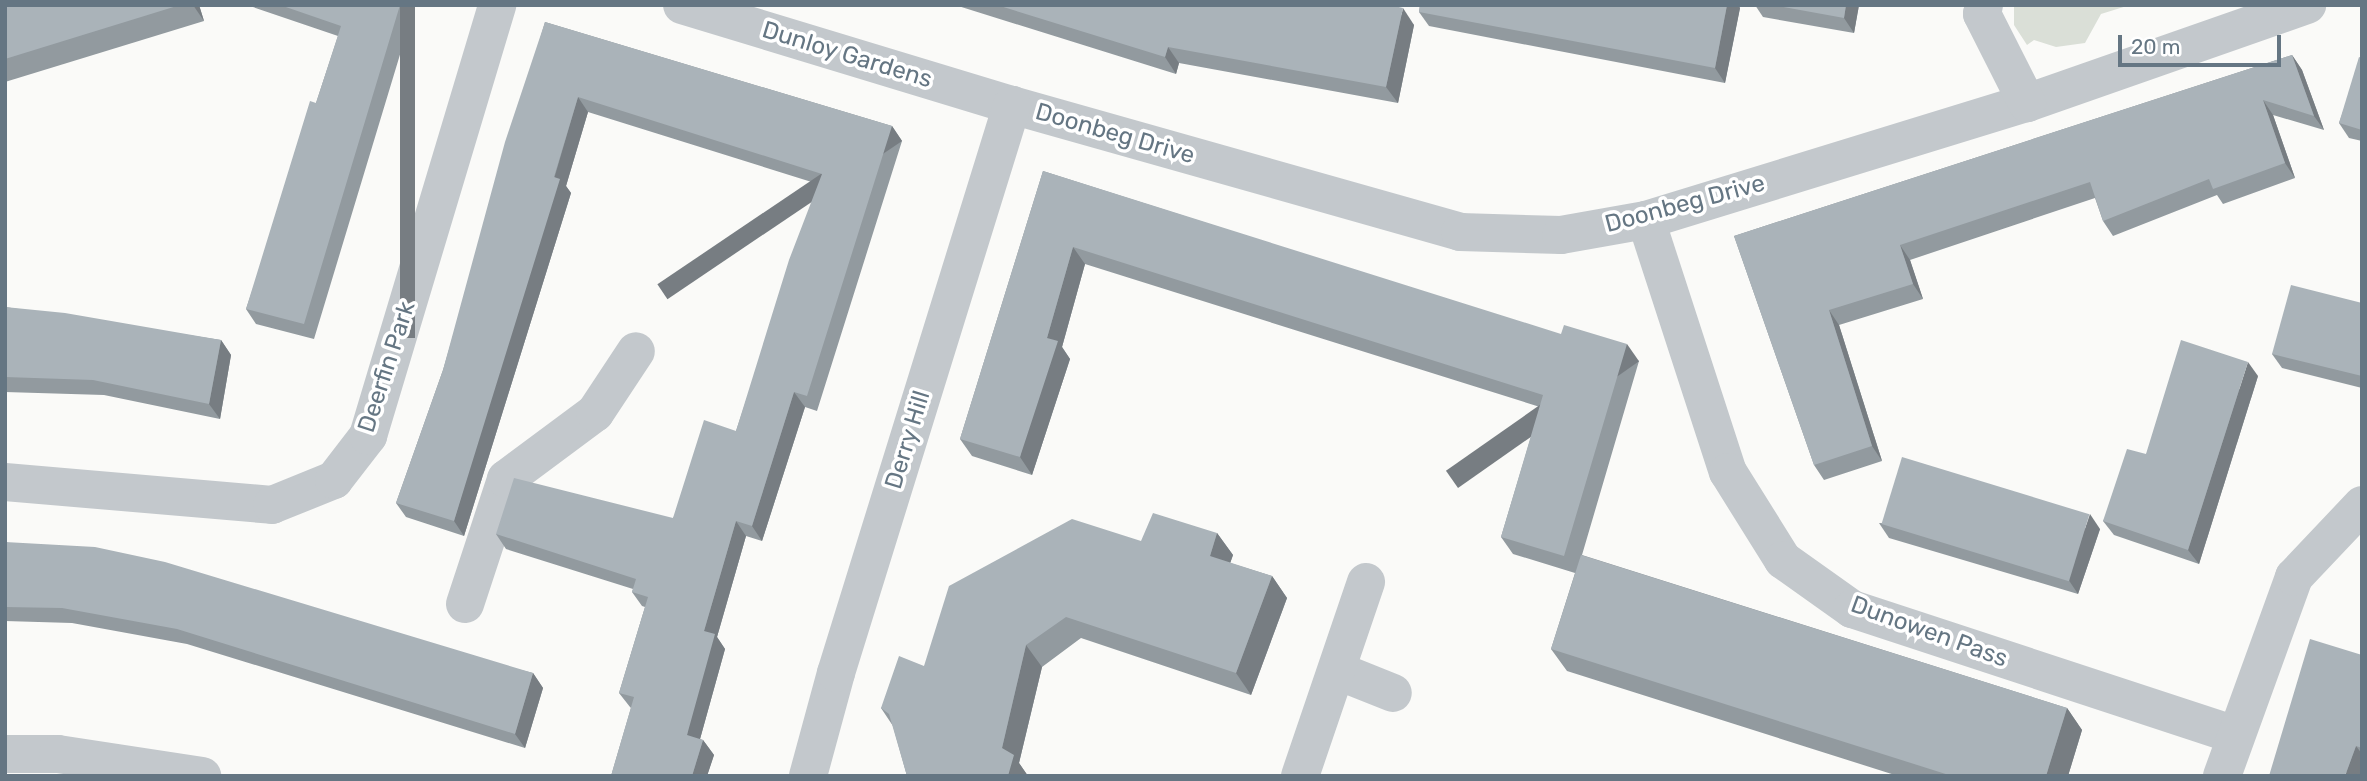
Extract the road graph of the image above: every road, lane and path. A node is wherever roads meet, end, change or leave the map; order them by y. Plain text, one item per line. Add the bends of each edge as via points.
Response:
1 (497, 5) edge
2 (682, 5) edge
3 (1984, 5) edge
4 (2307, 5) edge
5 (2027, 103) junction
6 (1012, 105) junction
7 (1646, 219) junction
8 (636, 351) dead end
9 (5, 482) edge
10 (2362, 506) edge
11 (1366, 582) dead end
12 (465, 604) dead end
13 (1338, 671) junction
14 (1393, 693) dead end
15 (2235, 735) junction
16 (5, 754) edge
17 (202, 776) edge
18 (808, 776) edge
19 (1300, 776) edge
20 (2222, 776) edge

1 - 9 street, Deerfin Park via 368,436 334,480 272,505
2 - 6 street, Dunloy Gardens
3 - 5 street via 1982,14
4 - 5 street, Doonbeg Drive
5 - 7 street, Doonbeg Drive
6 - 7 street, Doonbeg Drive via 1460,232 1560,235
6 - 18 street, Derry Hill
7 - 15 street, Dunowen Pass via 1728,472 1783,560 1852,609
8 - 12 street via 595,412 506,479
10 - 15 street via 2294,577
11 - 13 street
13 - 14 street
13 - 19 street
15 - 20 street
16 - 17 street via 58,754

